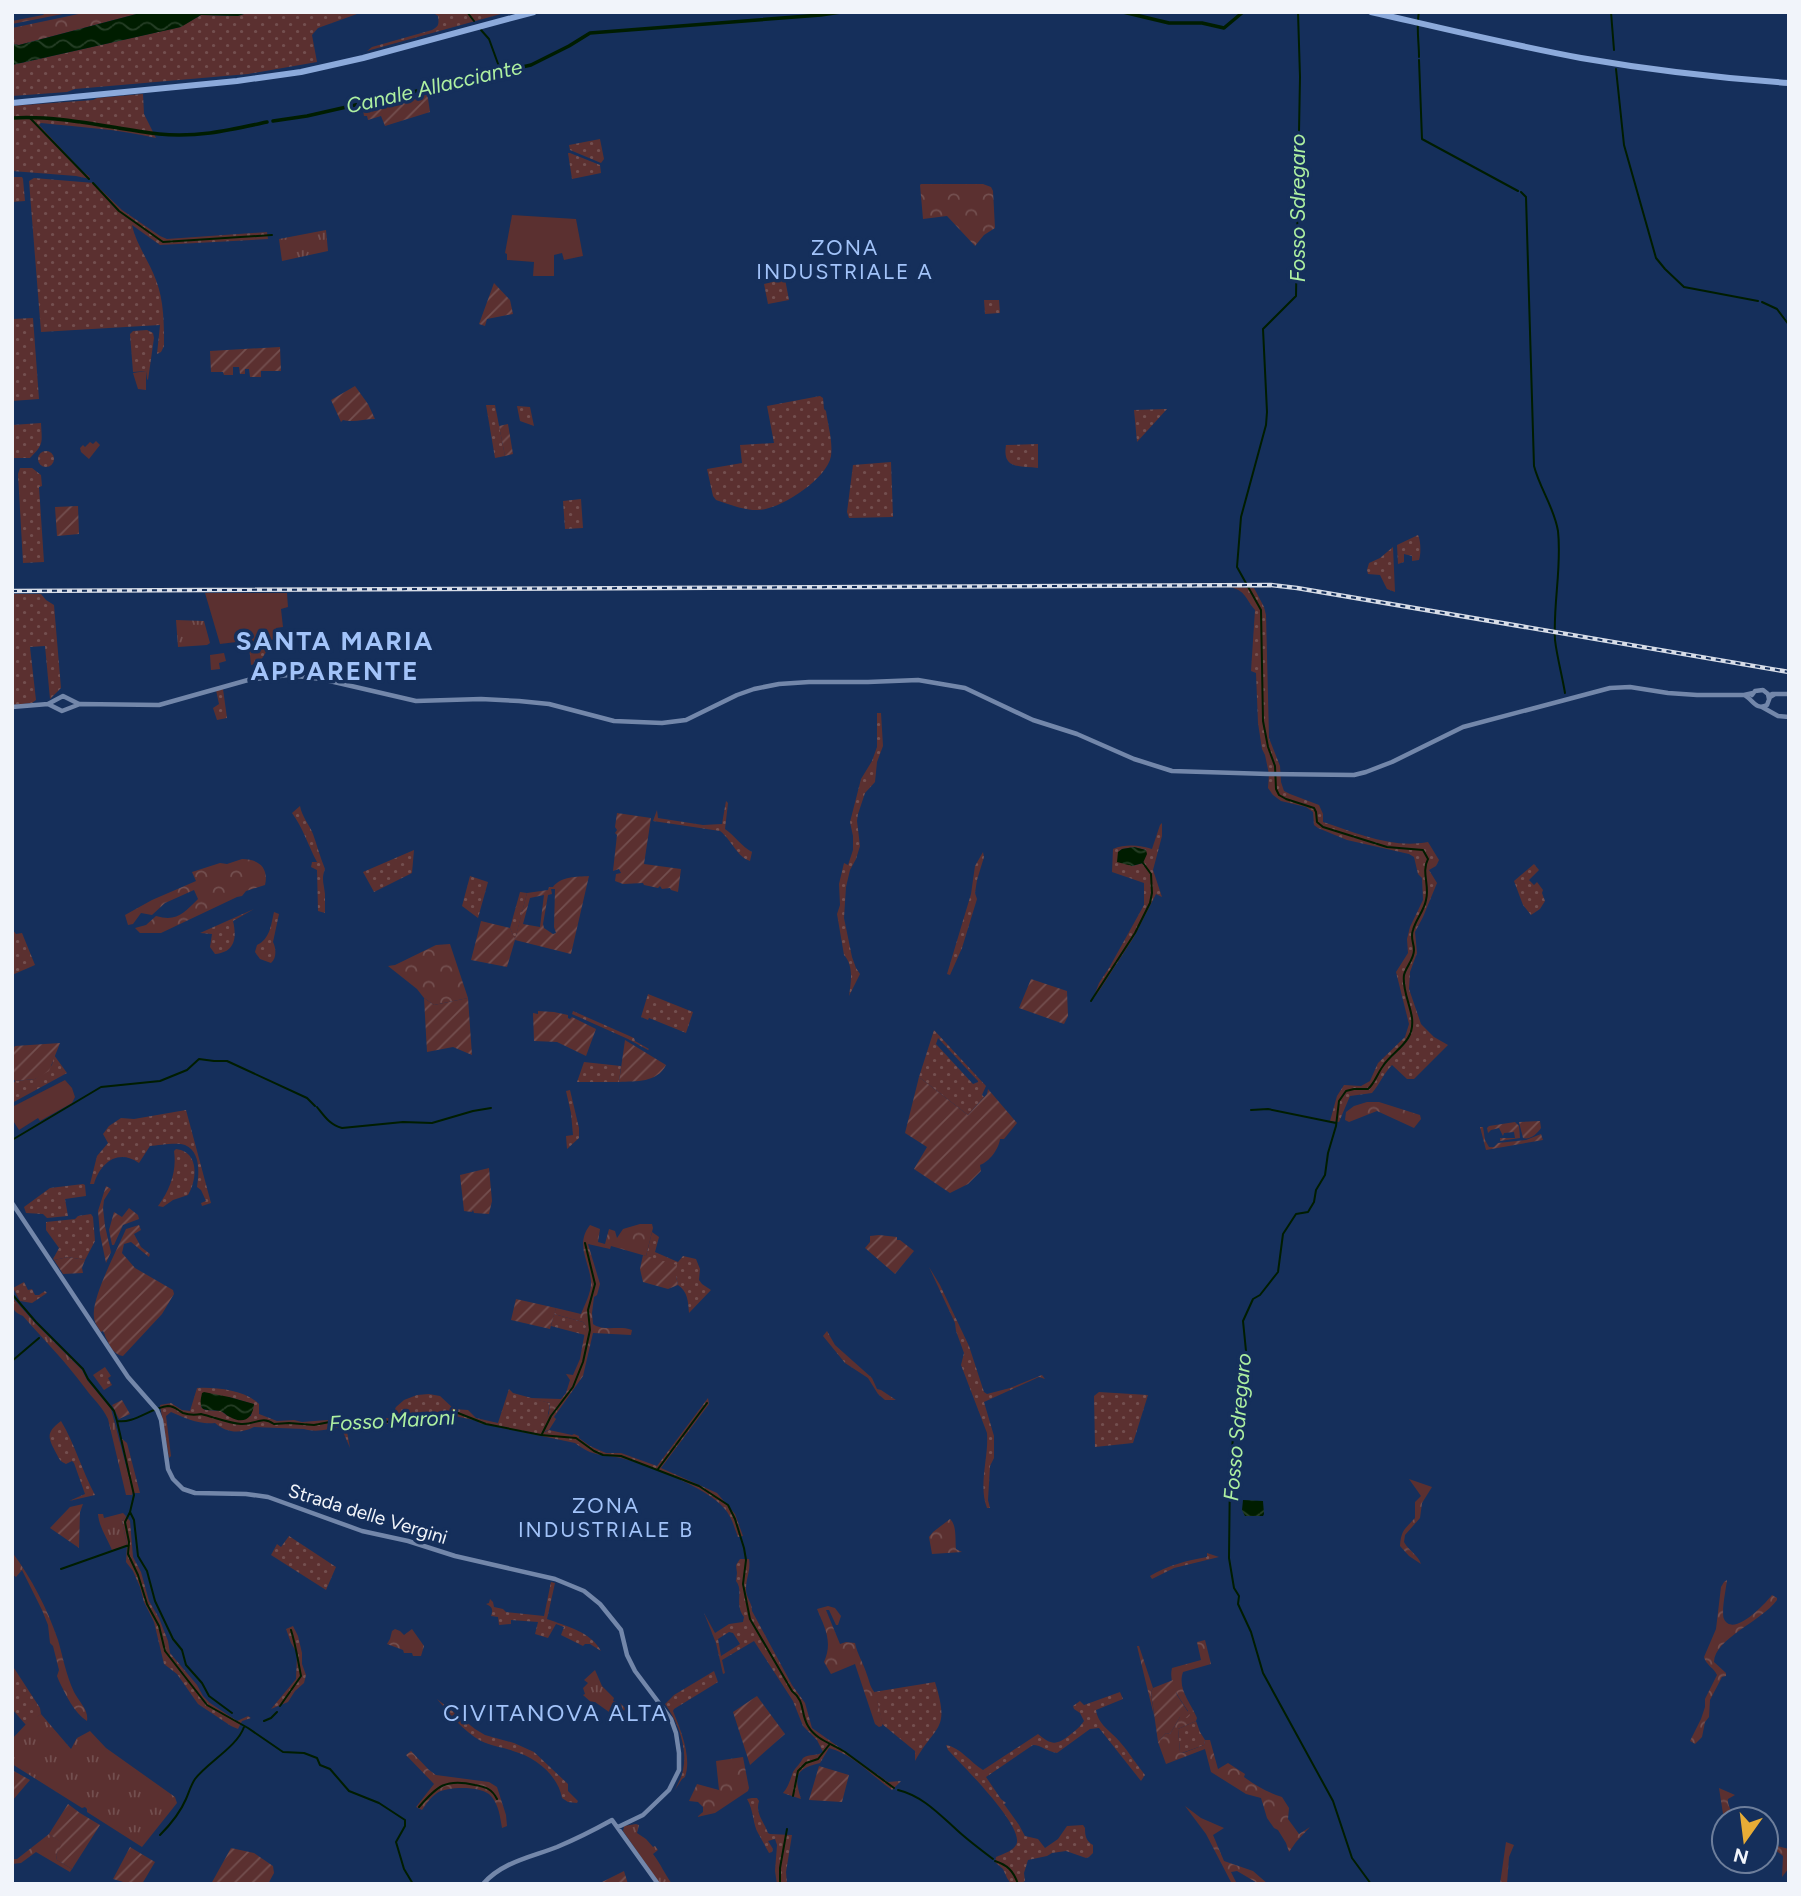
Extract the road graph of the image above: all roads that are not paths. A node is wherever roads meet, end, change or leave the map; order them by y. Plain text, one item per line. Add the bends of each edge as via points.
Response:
1 (520, 12) edge
2 (534, 12) edge
3 (1371, 12) edge
4 (1388, 12) edge
5 (1409, 19) junction
6 (359, 57) junction
7 (1788, 81) edge
8 (12, 101) edge
9 (1767, 692) junction
10 (1753, 693) junction
11 (1775, 694) junction
12 (1789, 694) edge
13 (1744, 695) junction
14 (1751, 699) junction
15 (1769, 701) junction
16 (56, 704) junction
17 (70, 704) junction
18 (12, 707) edge
19 (1762, 707) junction
20 (1771, 712) junction
21 (1789, 718) edge
22 (12, 1203) edge
23 (618, 1827) junction
24 (483, 1884) edge
25 (657, 1884) edge

1 - 6 highway
2 - 6 highway
3 - 5 highway
4 - 5 highway
5 - 7 highway via 1632,65
6 - 8 highway via 245,77
9 - 10 main road
9 - 11 main road
9 - 15 main road
10 - 13 main road
10 - 14 main road
11 - 12 main road
11 - 15 main road
13 - 14 main road
13 - 17 main road via 1610,688 1463,727 1354,775 1172,771 1033,720 958,685 918,680 809,682 754,689 692,718 662,723 608,720 537,702 416,701 321,679 279,675 159,705
14 - 19 main road
15 - 19 main road
15 - 20 main road
16 - 17 main road via 62,711
16 - 17 main road via 63,696
16 - 18 main road
19 - 20 main road
20 - 21 main road
22 - 23 main road, Strada delle Vergini via 128,1377 155,1407 168,1469 183,1489 261,1496 362,1531 555,1579 584,1591 600,1604 622,1633 640,1679 671,1719 680,1766 676,1779 656,1804
23 - 24 main road via 612,1820 510,1863
23 - 25 main road

